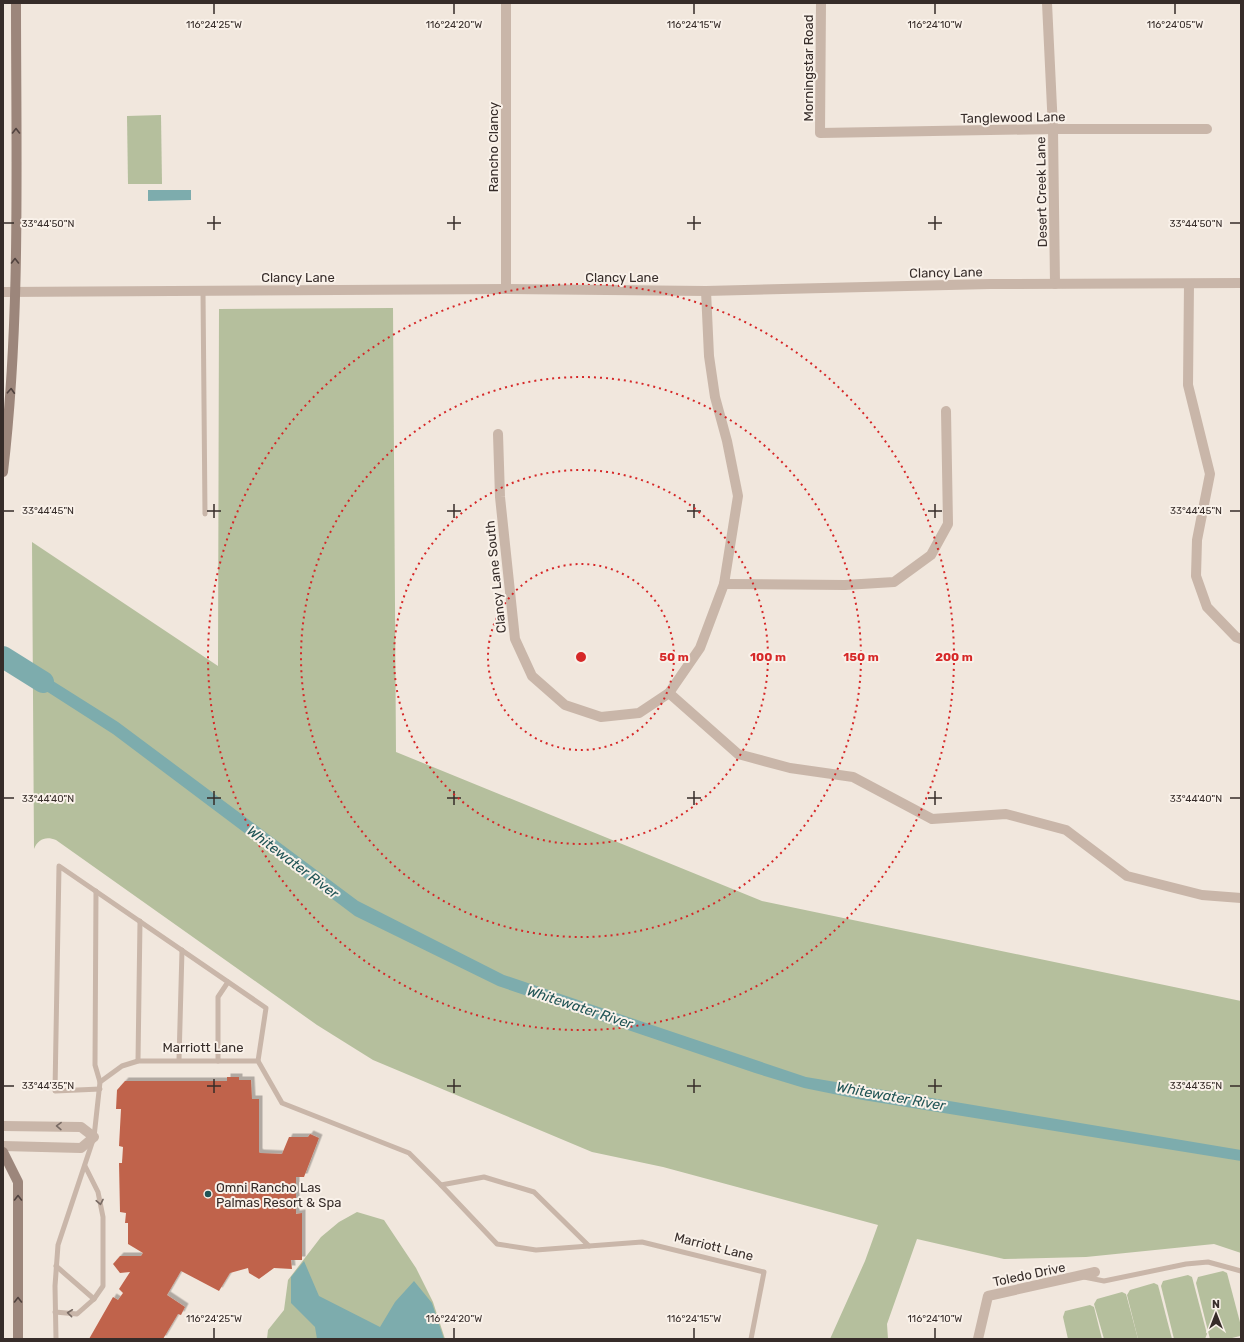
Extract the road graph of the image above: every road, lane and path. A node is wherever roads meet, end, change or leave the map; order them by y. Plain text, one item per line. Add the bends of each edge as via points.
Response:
1 (16, 3) edge
2 (821, 3) edge
3 (1047, 3) edge
4 (506, 4) dead end
5 (1053, 129) junction
6 (1207, 129) dead end
7 (820, 133) joint
8 (1055, 284) junction
9 (1189, 284) junction
10 (1241, 284) edge
11 (506, 289) junction
12 (203, 291) junction
13 (706, 291) junction
14 (3, 292) edge
15 (15, 292) junction
16 (946, 411) dead end
17 (498, 434) dead end
18 (3, 472) edge
19 (205, 514) dead end
20 (724, 584) junction
21 (1241, 639) edge
22 (669, 693) junction
23 (96, 891) junction
24 (1241, 898) edge
25 (140, 922) junction
26 (182, 950) junction
27 (228, 982) junction
28 (179, 1060) junction
29 (138, 1061) junction
30 (218, 1061) junction
31 (258, 1061) junction
32 (100, 1082) junction
33 (100, 1089) junction
34 (3, 1126) edge
35 (94, 1138) junction
36 (3, 1146) edge
37 (3, 1152) edge
38 (85, 1166) junction
39 (441, 1185) junction
40 (588, 1246) junction
41 (56, 1266) junction
42 (1241, 1271) edge
43 (1095, 1272) dead end
44 (1080, 1276) junction
45 (94, 1299) junction
46 (55, 1312) junction
47 (18, 1339) edge
48 (56, 1339) edge
49 (751, 1339) edge
50 (978, 1339) edge

15 -> 1 main road
2 - 7 street, Morningstar Road
3 - 5 street, Desert Creek Lane
4 - 11 street, Rancho Clancy
5 - 6 street, Tanglewood Lane
5 - 7 street, Tanglewood Lane
5 - 8 street, Desert Creek Lane
8 - 9 street, Clancy Lane
8 - 13 street, Clancy Lane
9 - 10 street, Clancy Lane
9 - 21 street via 1188,385 1210,474 1197,540 1196,576 1207,607
11 - 12 street, Clancy Lane
11 - 13 street, Clancy Lane
12 - 15 street, Clancy Lane
12 - 19 lane
13 - 20 street, Clancy Lane South via 709,356 715,397 738,496
14 - 15 street, Clancy Lane
18 -> 15 main road via 10,414
16 - 20 street via 948,524 931,555 894,582 845,585
17 - 22 street, Clancy Lane South via 500,497 515,639 532,676 565,705 601,717 638,713
20 - 22 street, Clancy Lane South via 700,648
22 - 24 street via 738,754 790,768 853,777 932,819 1006,814 1066,830 1127,876 1202,894
23 - 25 lane
23 - 32 lane via 95,1065
23 - 33 lane via 59,866 55,1092
25 - 26 lane
25 - 29 lane
26 - 27 lane
26 - 28 lane
27 - 30 lane via 218,997
27 - 31 lane via 266,1008
28 - 29 lane, Marriott Lane
28 - 30 lane, Marriott Lane
29 - 32 lane, Marriott Lane via 122,1066
30 - 31 lane, Marriott Lane
31 - 39 lane, Marriott Lane via 282,1103 409,1153
32 - 33 lane
33 - 35 lane
35 -> 34 street via 81,1127
35 - 36 street via 81,1148
35 - 38 lane
47 -> 37 main road via 18,1182
38 - 41 lane via 58,1245
38 -> 45 lane via 98,1192 103,1217 103,1286
39 - 40 lane via 484,1177 534,1192
39 - 40 lane, Marriott Lane via 497,1244 536,1250
40 - 49 lane, Marriott Lane via 642,1242 764,1272
41 - 45 lane
41 - 46 lane
42 - 44 lane via 1208,1262 1104,1281
43 - 44 street, Toledo Drive
44 - 50 street, Toledo Drive via 988,1296
45 -> 46 lane via 77,1314
46 - 48 lane

